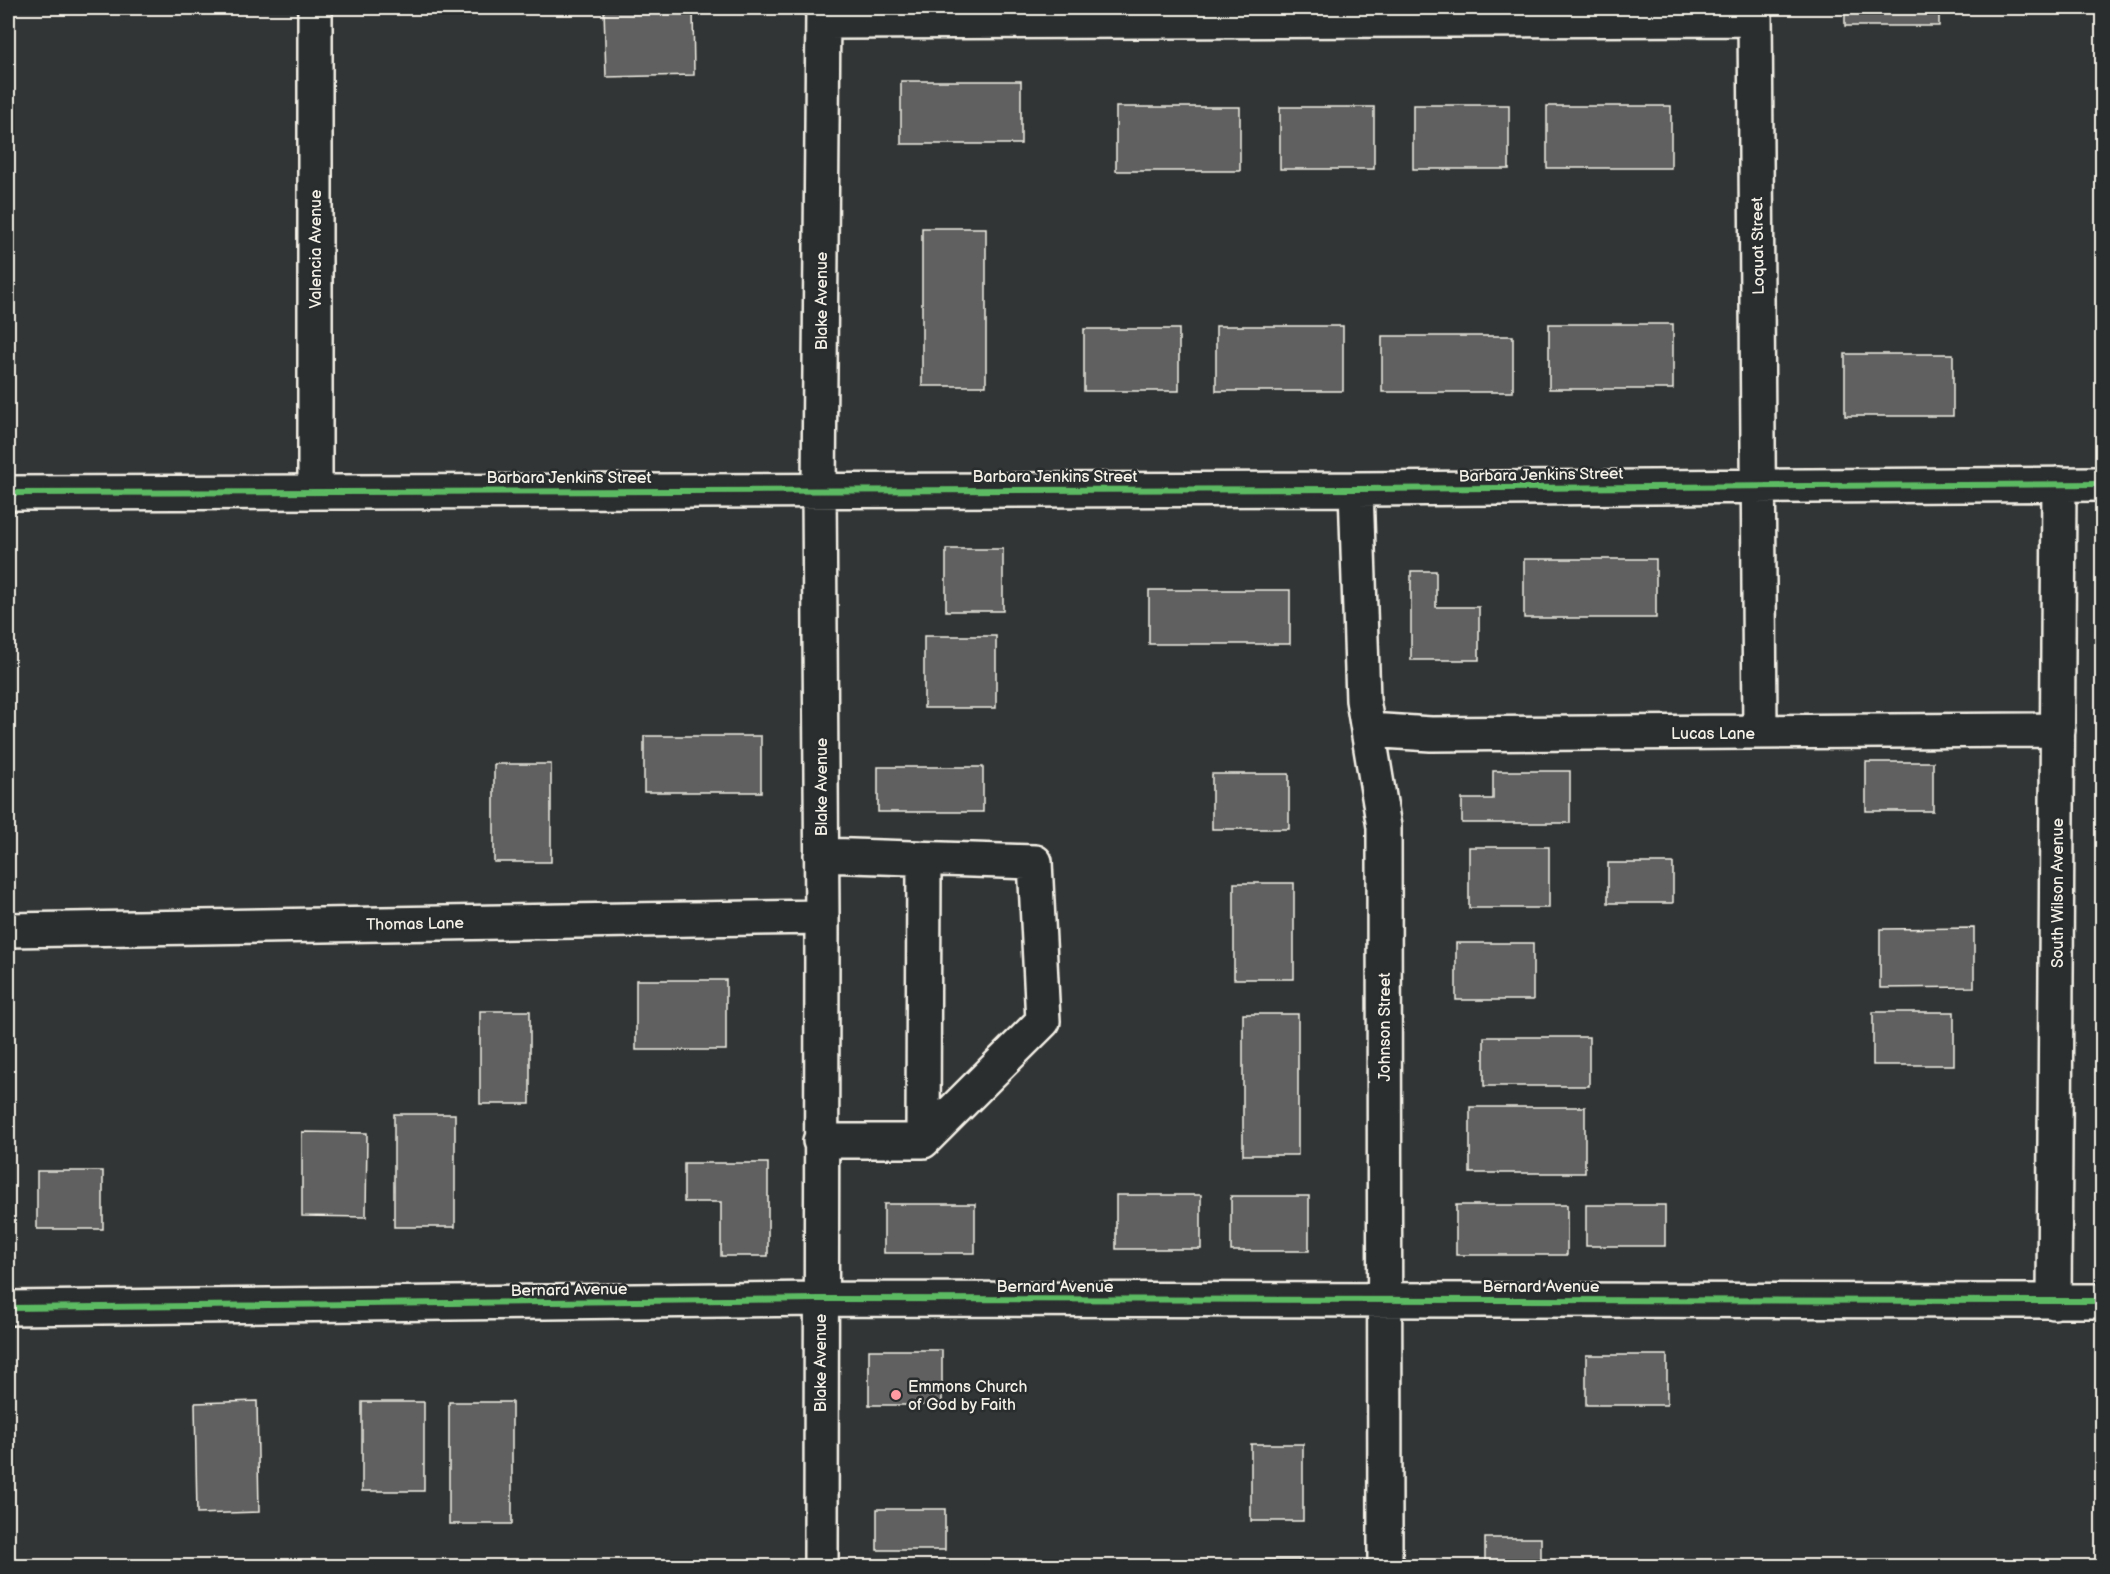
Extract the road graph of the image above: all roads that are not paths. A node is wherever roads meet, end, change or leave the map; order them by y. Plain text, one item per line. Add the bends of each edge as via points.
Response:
1 (315, 8) edge
2 (1755, 13) edge
3 (823, 15) edge
4 (2059, 484) junction
5 (2103, 484) edge
6 (1760, 485) junction
7 (819, 489) junction
8 (1356, 489) junction
9 (315, 491) junction
10 (8, 492) edge
11 (1368, 730) junction
12 (2058, 730) junction
13 (1760, 732) junction
14 (821, 855) junction
15 (924, 859) junction
16 (822, 917) junction
17 (8, 930) edge
18 (820, 1141) junction
19 (923, 1141) junction
20 (819, 1299) junction
21 (1384, 1299) junction
22 (2103, 1301) edge
23 (2054, 1302) junction
24 (8, 1308) edge
25 (821, 1566) edge
26 (1384, 1566) edge

1 - 9 street, Valencia Avenue
2 - 3 street
2 - 6 street, Loquat Street
3 - 7 street, Blake Avenue
4 - 5 street, Barbara Jenkins Street
4 - 6 street, Barbara Jenkins Street
4 - 12 street, South Wilson Avenue
6 - 8 street, Barbara Jenkins Street
6 - 13 street, Loquat Street
7 - 8 street, Barbara Jenkins Street
7 - 9 street, Barbara Jenkins Street
7 - 14 street, Blake Avenue
8 - 11 street, Johnson Street via 1363,700
9 - 10 street, Barbara Jenkins Street
11 - 13 street, Lucas Lane via 1431,734
11 - 21 street, Johnson Street via 1384,827
12 - 13 street, Lucas Lane
12 - 23 street, South Wilson Avenue
14 - 15 street
14 - 16 street, Blake Avenue
15 - 19 street
15 - 19 street via 1035,862 1043,1021
16 - 17 street, Thomas Lane
16 - 18 street, Blake Avenue
18 - 19 street
18 - 20 street, Blake Avenue
20 - 21 street, Bernard Avenue
20 - 24 street, Bernard Avenue
20 - 25 street, Blake Avenue
21 - 23 street, Bernard Avenue
21 - 26 street, Johnson Street
22 - 23 street, Bernard Avenue

